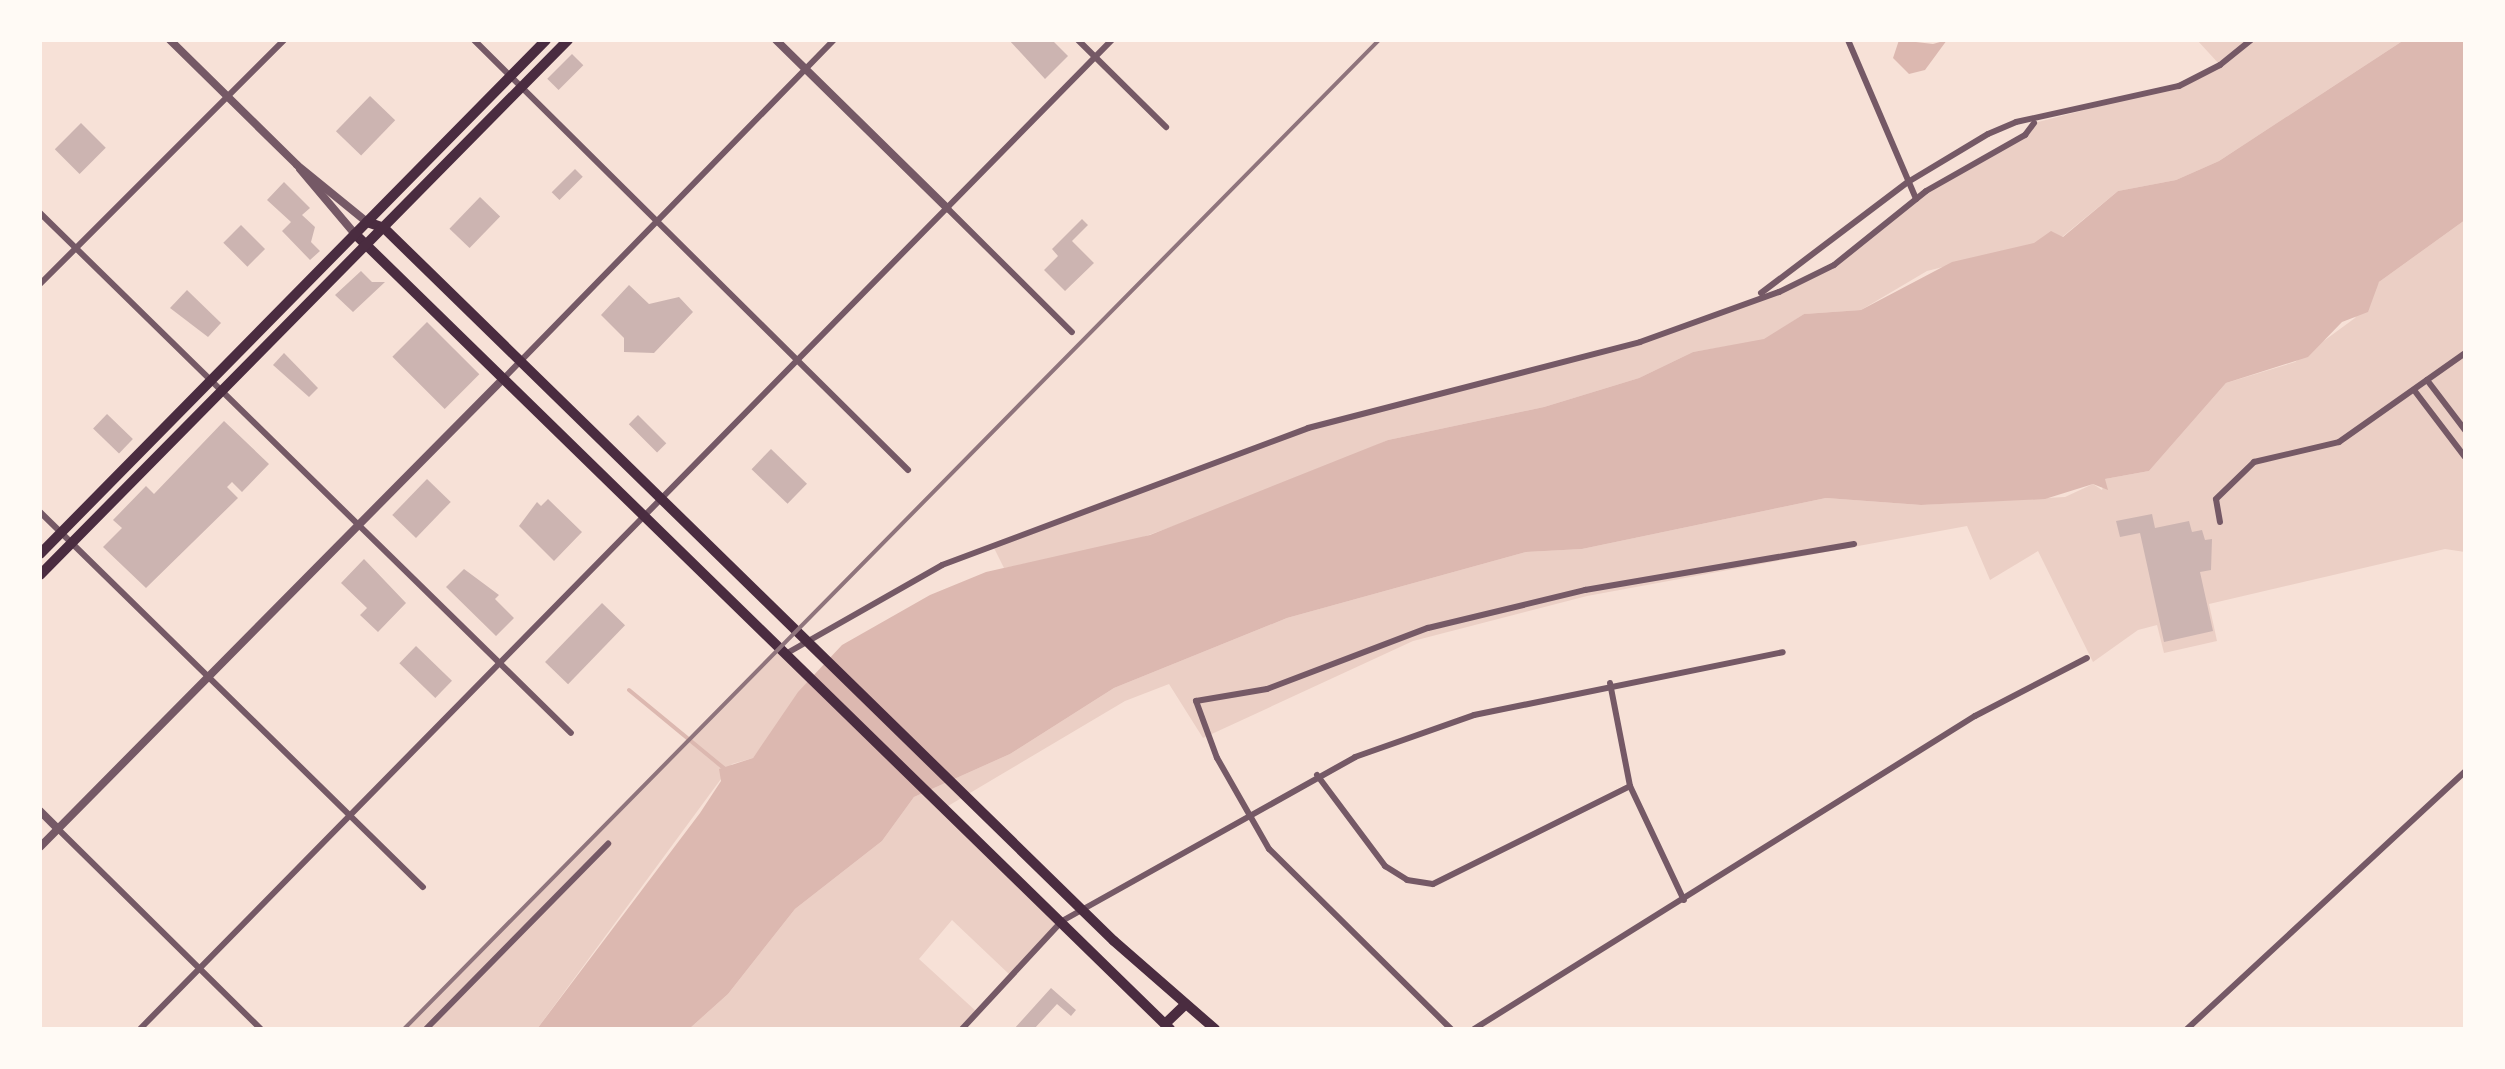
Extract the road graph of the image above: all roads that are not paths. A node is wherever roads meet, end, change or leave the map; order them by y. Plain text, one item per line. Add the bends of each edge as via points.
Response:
1 (170, 40) edge
2 (284, 40) edge
3 (474, 40) edge
4 (546, 40) edge
5 (568, 40) edge
6 (776, 40) edge
7 (834, 40) edge
8 (1078, 40) edge
9 (1112, 40) edge
10 (1848, 40) edge
11 (2250, 40) edge
12 (1095, 57) junction
13 (806, 69) junction
14 (511, 76) junction
15 (522, 87) junction
16 (227, 96) junction
17 (2034, 123) junction
18 (1166, 127) dead end
19 (297, 165) junction
20 (1908, 182) junction
21 (1916, 199) junction
22 (947, 208) junction
23 (40, 213) edge
24 (367, 222) junction
25 (657, 222) junction
26 (384, 228) junction
27 (355, 234) junction
28 (366, 245) junction
29 (76, 248) junction
30 (40, 284) edge
31 (1760, 294) junction
32 (1072, 332) dead end
33 (2465, 354) edge
34 (797, 360) junction
35 (520, 362) junction
36 (503, 379) junction
37 (2427, 380) junction
38 (210, 381) junction
39 (2414, 390) junction
40 (222, 392) junction
41 (2465, 430) edge
42 (2465, 457) edge
43 (908, 470) dead end
44 (660, 500) junction
45 (40, 512) edge
46 (644, 517) junction
47 (2220, 522) dead end
48 (359, 526) junction
49 (60, 533) junction
50 (71, 544) junction
51 (1854, 544) dead end
52 (40, 554) edge
53 (40, 576) edge
54 (809, 639) junction
55 (789, 652) junction
56 (1783, 652) dead end
57 (2087, 658) dead end
58 (500, 663) junction
59 (207, 676) junction
60 (1610, 684) junction
61 (571, 733) dead end
62 (2465, 772) edge
63 (1317, 775) junction
64 (1630, 786) junction
65 (40, 811) edge
66 (1249, 814) junction
67 (350, 816) junction
68 (58, 829) junction
69 (608, 844) dead end
70 (40, 847) edge
71 (423, 887) dead end
72 (1684, 900) junction
73 (1084, 911) junction
74 (1062, 921) junction
75 (200, 968) junction
76 (1185, 1005) junction
77 (1168, 1027) edge
78 (140, 1029) edge
79 (262, 1029) edge
80 (426, 1029) edge
81 (962, 1029) edge
82 (1215, 1029) edge
83 (1451, 1029) edge
84 (1474, 1029) edge
85 (2188, 1029) edge

1 - 16 street
2 - 16 street
3 - 14 street
4 - 14 highway
5 - 15 highway
6 - 13 street
7 - 13 street
8 - 12 street
9 - 12 street
10 - 20 street
11 - 17 street via 2198,78
12 - 18 street
12 - 22 street
13 - 22 street
13 - 25 street
14 - 15 street
14 - 24 highway
15 - 25 street
15 - 26 highway
16 - 19 street
16 - 29 street
17 - 20 street via 2016,122 1988,134
17 - 21 street via 2025,135
19 - 24 street
19 - 27 street
20 - 21 street
20 - 31 street
21 - 31 street via 1834,265
22 - 32 street
22 - 34 street
23 - 29 street
24 - 26 highway
24 - 27 highway
25 - 34 street
25 - 35 street
26 - 28 highway
26 - 35 highway
27 - 28 highway
27 - 38 highway
28 - 36 highway
28 - 40 highway
29 - 30 street
29 - 38 street
31 - 54 street via 1640,342 1308,428 976,550
33 - 37 street
34 - 43 street
34 - 44 street
35 - 36 street
35 - 44 highway
36 - 46 highway
36 - 48 street
37 - 39 street
37 - 41 street
38 - 40 street
38 - 49 highway
39 - 42 street
39 - 47 street via 2339,442 2254,462 2216,499
40 - 48 street
40 - 50 highway
44 - 46 street
44 - 54 highway
45 - 49 street
46 - 55 highway
46 - 58 street
48 - 58 street
48 - 59 street
49 - 50 street
49 - 52 highway
50 - 53 highway
50 - 59 street
51 - 66 street via 1568,594 1428,628 1267,689 1200,700 1196,711 1206,735
54 - 55 street
54 - 73 highway
55 - 74 highway
56 - 60 street
57 - 72 street via 1975,716
58 - 61 street
58 - 67 street
59 - 67 street
59 - 68 street
60 - 63 street via 1432,727
60 - 64 street
62 - 85 street
63 - 64 street via 1384,866 1433,884
63 - 66 street
64 - 72 street
65 - 68 street
66 - 73 street
66 - 83 street via 1269,849
67 - 71 street
67 - 75 street
68 - 70 street
68 - 75 street
69 - 80 street
72 - 84 street
73 - 74 street
73 - 76 highway
74 - 77 highway
74 - 81 street
75 - 78 street
75 - 79 street
76 - 77 highway
76 - 82 highway

